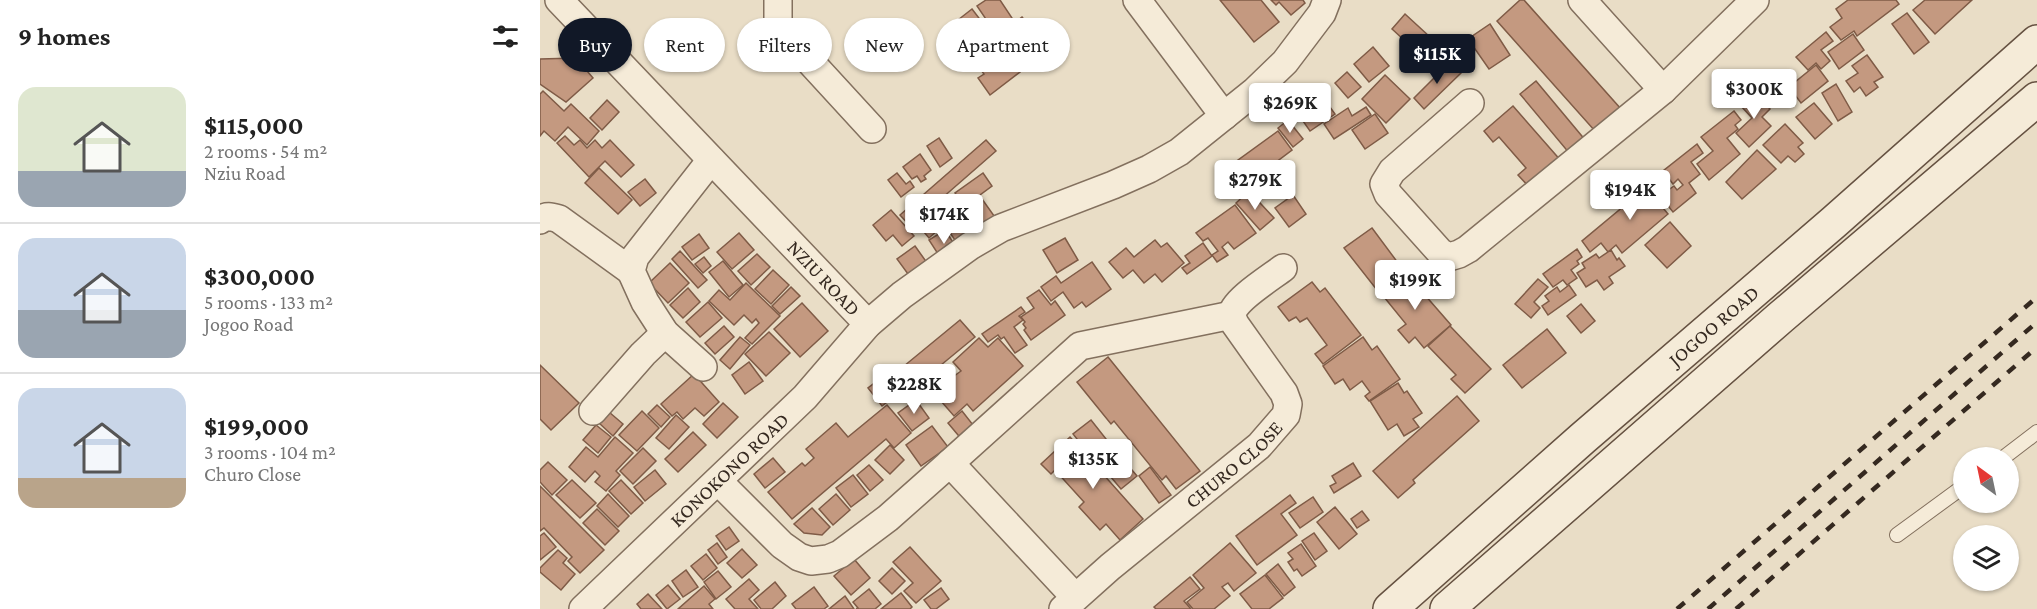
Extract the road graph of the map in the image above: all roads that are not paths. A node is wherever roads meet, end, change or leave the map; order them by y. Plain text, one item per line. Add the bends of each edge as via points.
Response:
1 (559, 0) edge
2 (778, 0) edge
3 (1137, 0) edge
4 (1327, 0) edge
5 (1582, 0) edge
6 (1755, 0) edge
7 (2037, 42) edge
8 (1663, 90) junction
9 (2037, 99) edge
10 (1470, 103) dead end
11 (1224, 116) junction
12 (873, 129) dead end
13 (711, 160) junction
14 (540, 220) edge
15 (1283, 268) dead end
16 (631, 271) junction
17 (1232, 315) junction
18 (868, 324) junction
19 (665, 333) junction
20 (703, 367) dead end
21 (593, 411) dead end
22 (2037, 432) edge
23 (2017, 447) edge
24 (950, 463) junction
25 (718, 481) junction
26 (1953, 494) edge
27 (1897, 535) dead end
28 (1069, 603) edge
29 (583, 609) edge
30 (1390, 609) edge
31 (1447, 609) edge

1 - 13 street, NZIU ROAD
2 - 12 street via 782,31
3 - 11 street
4 - 11 street, NZIU ROAD via 1322,13 1285,62
5 - 8 street
6 - 8 street
7 - 30 main road, JOGOO ROAD
8 - 10 street via 1468,249 1449,257 1388,194 1384,184 1392,171
9 - 31 main road, JOGOO ROAD
11 - 18 street, NZIU ROAD via 1179,152 1149,169 1001,228 970,246
13 - 16 street via 635,257
13 - 18 street, NZIU ROAD
14 - 16 street via 550,216 559,219
15 - 17 street via 1240,300
16 - 19 street
17 - 24 street via 1080,346
17 - 28 street, CHURO CLOSE via 1284,393 1286,415 1258,446
18 - 25 street, KONOKONO ROAD via 805,397
19 - 20 street
19 - 21 street
22 - 23 lane
24 - 25 street via 840,554 811,561 782,545
24 - 28 street
25 - 29 street, KONOKONO ROAD
26 - 27 lane

